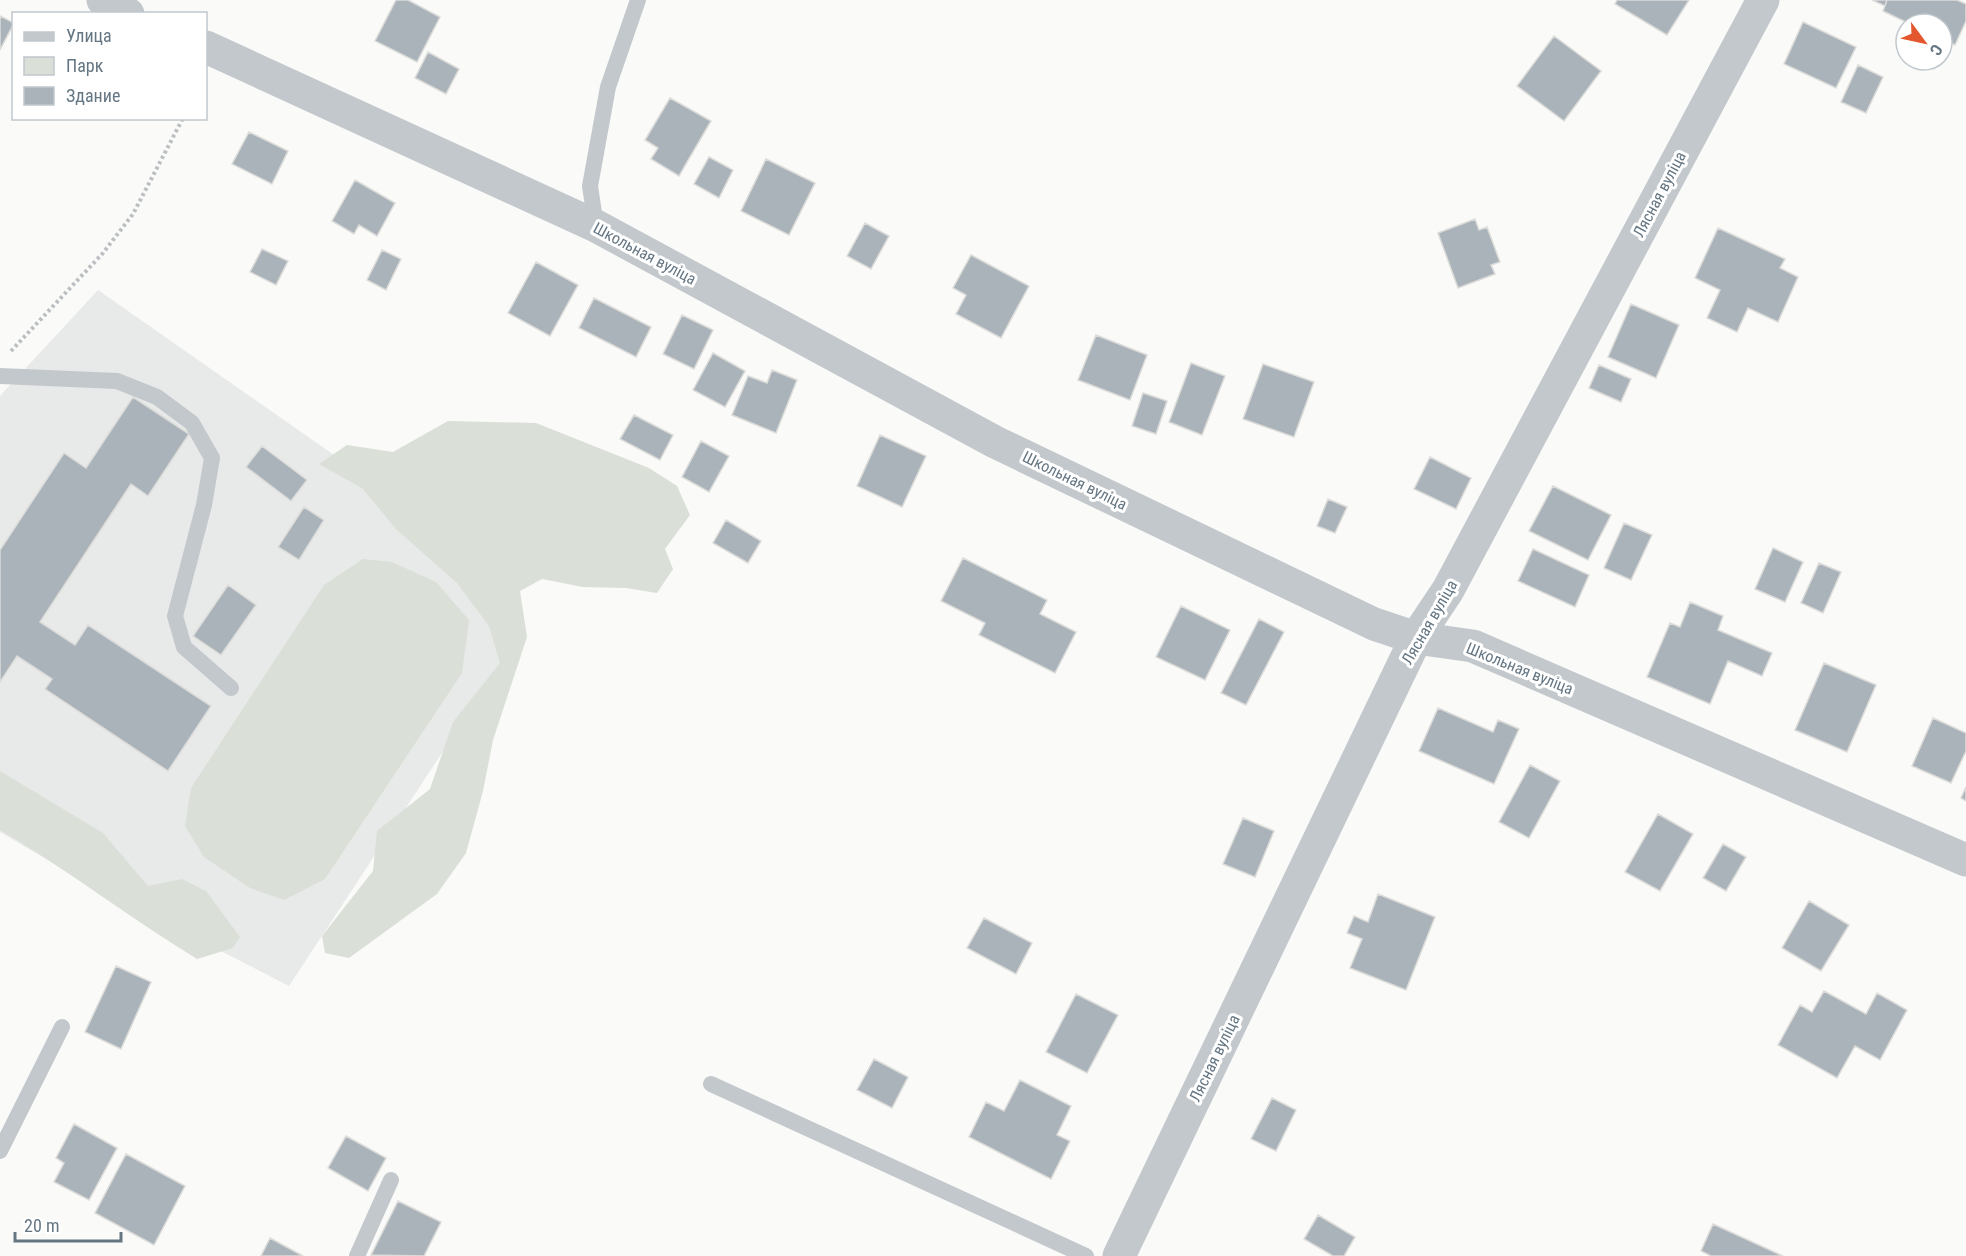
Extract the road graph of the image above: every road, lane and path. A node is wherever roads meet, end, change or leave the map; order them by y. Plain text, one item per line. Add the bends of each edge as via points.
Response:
1 (103, 0) edge
2 (638, 0) edge
3 (1763, 0) edge
4 (125, 12) edge
5 (207, 47) edge
6 (182, 120) edge
7 (596, 226) junction
8 (8, 354) dead end
9 (0, 376) edge
10 (1416, 638) junction
11 (231, 688) dead end
12 (1966, 860) edge
13 (62, 1027) dead end
14 (711, 1083) dead end
15 (0, 1151) edge
16 (391, 1180) dead end
17 (357, 1256) edge
18 (1086, 1256) edge
19 (1119, 1256) edge

1 - 4 street
2 - 7 lane via 608,87 590,186
3 - 10 street, Лясная вуліца via 1448,590
5 - 7 street, Школьная вуліца
6 - 8 path via 133,214 103,253
7 - 10 street, Школьная вуліца via 995,442 1374,624
9 - 11 lane via 117,381 157,397 192,423 212,458 175,616 184,647
10 - 12 street, Школьная вуліца via 1473,646
10 - 19 street, Лясная вуліца
13 - 15 lane
14 - 18 lane
16 - 17 lane

